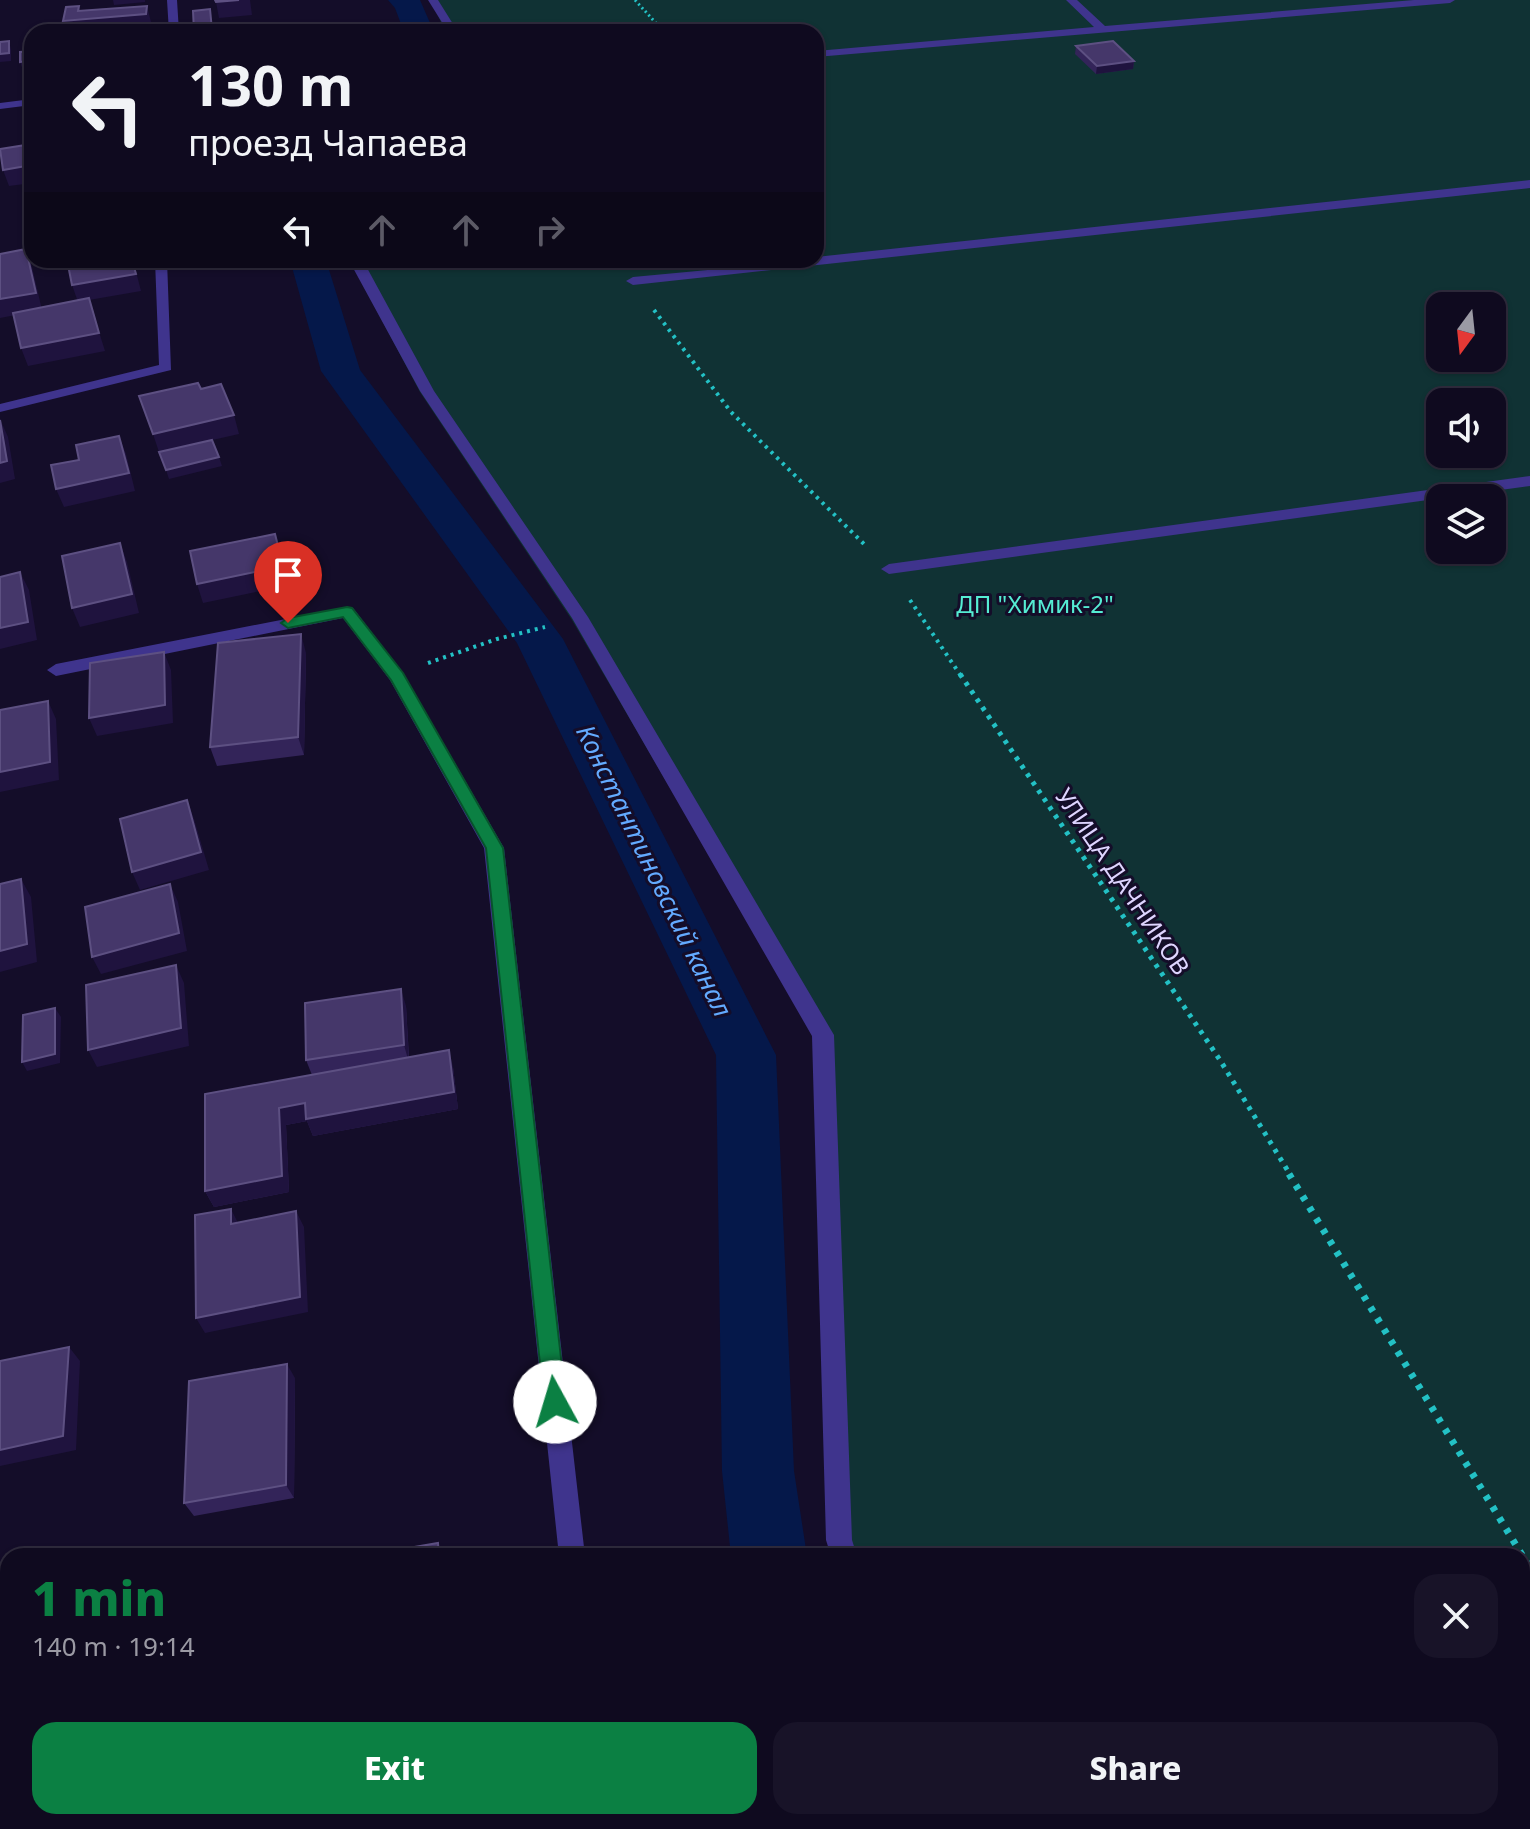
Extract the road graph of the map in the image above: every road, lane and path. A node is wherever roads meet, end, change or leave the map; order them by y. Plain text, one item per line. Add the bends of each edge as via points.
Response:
1 (172, 0) edge
2 (433, 0) edge
3 (635, 0) edge
4 (1071, 0) edge
5 (1450, 0) edge
6 (174, 24) edge
7 (448, 24) edge
8 (657, 24) edge
9 (1102, 29) junction
10 (824, 53) edge
11 (24, 103) edge
12 (0, 106) edge
13 (1530, 184) edge
14 (824, 260) edge
15 (161, 268) edge
16 (360, 268) edge
17 (753, 268) edge
18 (633, 281) joint
19 (0, 408) edge
20 (1530, 481) edge
21 (889, 569) junction
22 (558, 623) dead end
23 (56, 670) dead end
24 (397, 677) junction
25 (571, 1548) edge
26 (842, 1548) edge
27 (1518, 1548) edge

1 - 6 street
2 - 7 street
3 - 8 path
4 - 9 street
5 - 9 street
9 - 10 street
11 - 12 street
13 - 14 street
15 - 19 street via 166,367
16 - 26 street via 427,391 580,617 823,1035
17 - 18 street
18 - 21 path, УЛИЦА ДАЧНИКОВ via 731,412
20 - 21 street
21 - 27 path, УЛИЦА ДАЧНИКОВ via 1220,1060
22 - 24 path via 497,639
23 - 24 street via 347,612
24 - 25 street via 494,848

